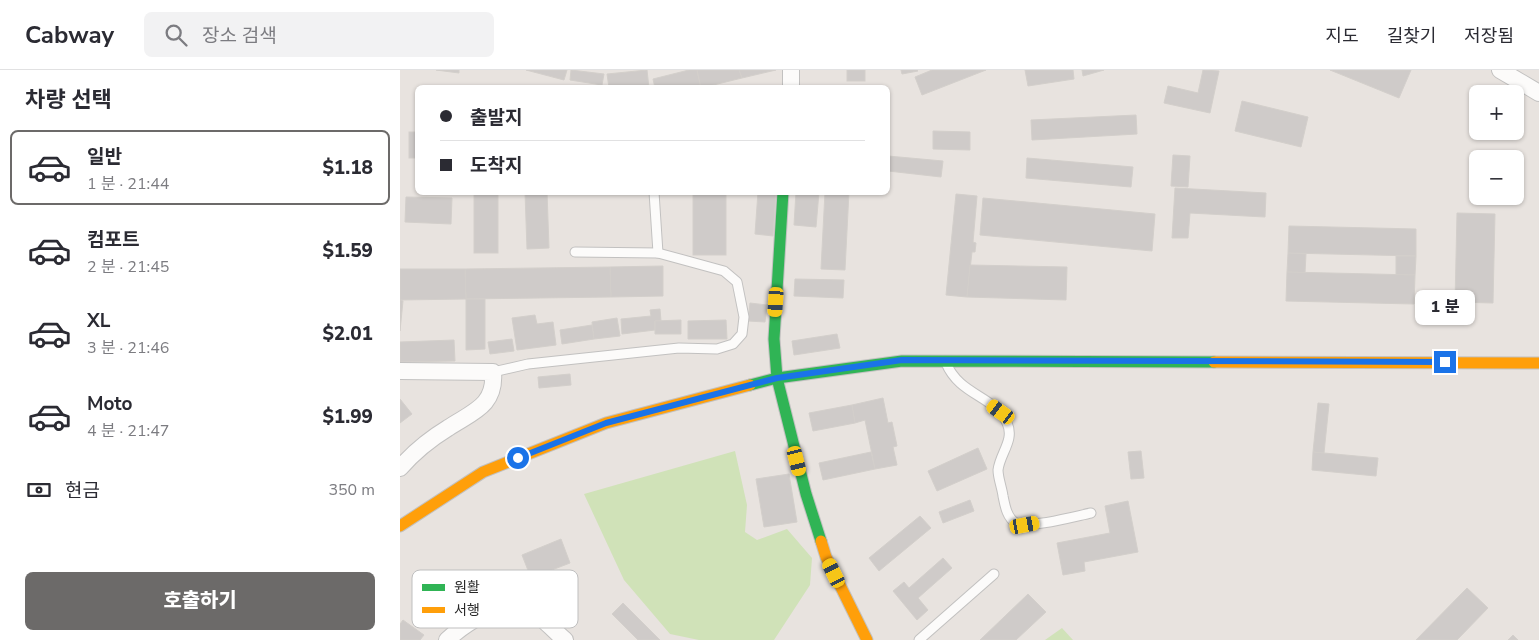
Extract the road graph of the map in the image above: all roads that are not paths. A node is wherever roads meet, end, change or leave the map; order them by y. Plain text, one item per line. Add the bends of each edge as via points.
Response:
1 (791, 70) edge
2 (1500, 70) edge
3 (791, 85) edge
4 (1539, 93) edge
5 (654, 195) edge
6 (783, 195) edge
7 (575, 252) dead end
8 (658, 253) junction
9 (945, 361) junction
10 (1539, 363) edge
11 (400, 371) edge
12 (493, 372) junction
13 (777, 378) junction
14 (400, 468) edge
15 (1091, 513) dead end
16 (400, 526) edge
17 (994, 574) dead end
18 (463, 628) edge
19 (551, 628) edge
20 (447, 640) edge
21 (564, 640) edge
22 (867, 640) edge
23 (919, 640) edge

1 - 3 street
2 - 4 street
5 - 8 lane
6 - 13 street via 774,339
7 - 8 lane
8 - 12 lane via 724,271 737,282 744,317 742,334 733,344 717,349 679,348 528,364
9 - 10 street
9 - 13 street via 902,360
9 - 15 lane via 952,376 1001,412 1008,425 1010,438 998,471 1011,519 1025,525
11 - 12 street
12 - 14 street via 494,385 488,399 472,415 448,427 415,451
13 - 16 street via 606,423 483,472
13 - 22 street via 806,494 826,557
17 - 23 lane
18 - 20 street
19 - 21 street

